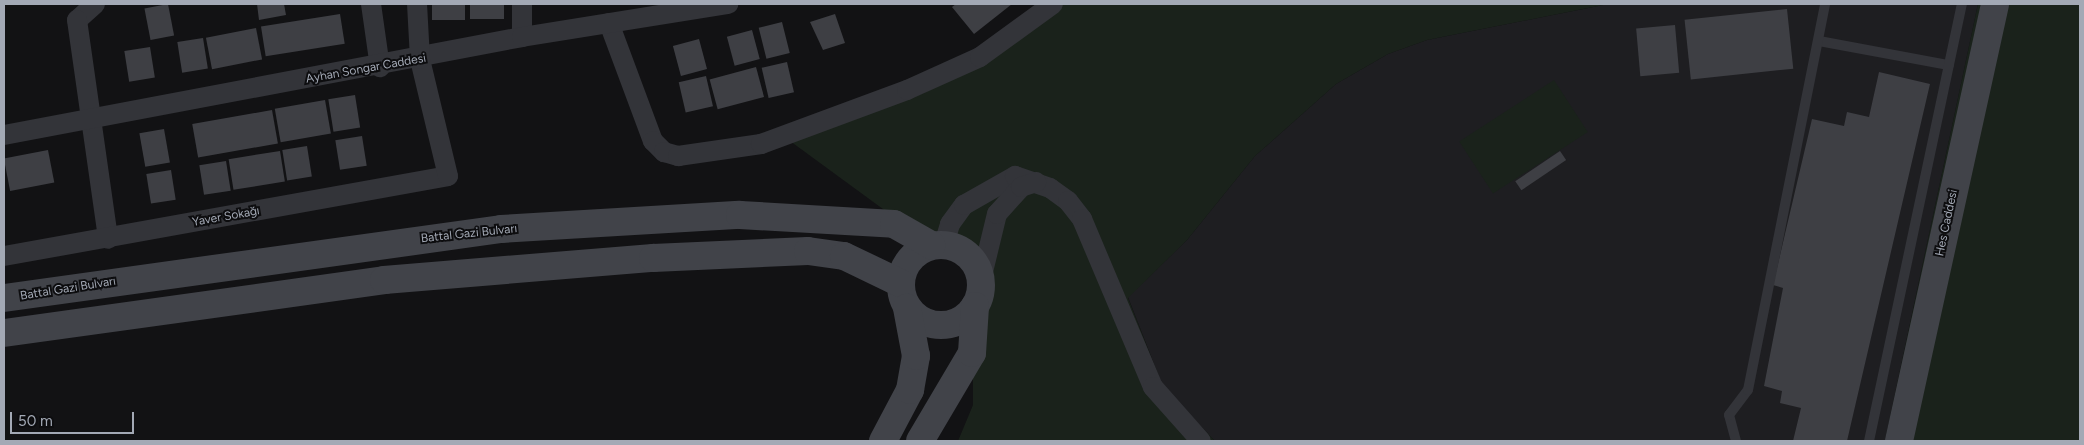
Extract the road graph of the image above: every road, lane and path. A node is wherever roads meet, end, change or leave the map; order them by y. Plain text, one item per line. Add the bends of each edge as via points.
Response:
1 (95, 4) edge
2 (371, 4) edge
3 (417, 4) edge
4 (522, 4) edge
5 (728, 4) edge
6 (1053, 4) edge
7 (1825, 4) edge
8 (1962, 4) edge
9 (1995, 4) edge
10 (635, 11) edge
11 (609, 23) junction
12 (522, 36) junction
13 (1819, 41) junction
14 (420, 59) junction
15 (1949, 65) junction
16 (380, 66) junction
17 (94, 118) junction
18 (4, 135) edge
19 (1036, 182) junction
20 (108, 239) junction
21 (938, 245) junction
22 (4, 256) edge
23 (981, 280) junction
24 (904, 296) junction
25 (4, 298) edge
26 (975, 306) junction
27 (4, 334) edge
28 (883, 441) edge
29 (920, 441) edge
30 (1201, 441) edge
31 (1736, 441) edge
32 (1869, 441) edge
33 (1899, 441) edge

1 - 17 street via 77,20
2 - 16 street
3 - 14 street
4 - 12 street
5 - 10 street, Ayhan Songar Caddesi
6 - 11 street via 980,57 898,94 761,144 678,156 664,152 653,141
7 - 13 lane
8 - 15 lane
9 - 33 street, Hes Caddesi
10 - 11 street, Ayhan Songar Caddesi
11 - 12 street, Ayhan Songar Caddesi
12 - 14 street, Ayhan Songar Caddesi
13 - 15 lane
13 - 31 lane via 1748,390 1729,415
14 - 16 street, Ayhan Songar Caddesi
14 - 20 street, Yaver Sokağı via 448,176
15 - 32 lane
16 - 17 street, Ayhan Songar Caddesi
17 - 18 street, Ayhan Songar Caddesi
17 - 20 street
19 - 21 street via 1015,176 991,186 964,205
19 - 23 street via 1021,187 997,214
19 - 30 street via 1068,201 1082,219 1153,387
20 - 22 street, Yaver Sokağı
21 - 23 street via 969,256
21 - 24 street via 910,259
21 - 25 street, Battal Gazi Bulvarı via 894,224 730,216 501,230
23 - 26 street
24 - 26 street via 928,323 941,325 955,323
24 - 27 street via 844,256 808,251 653,258 384,280
24 - 28 street via 916,356 910,390
26 - 29 street via 972,353

